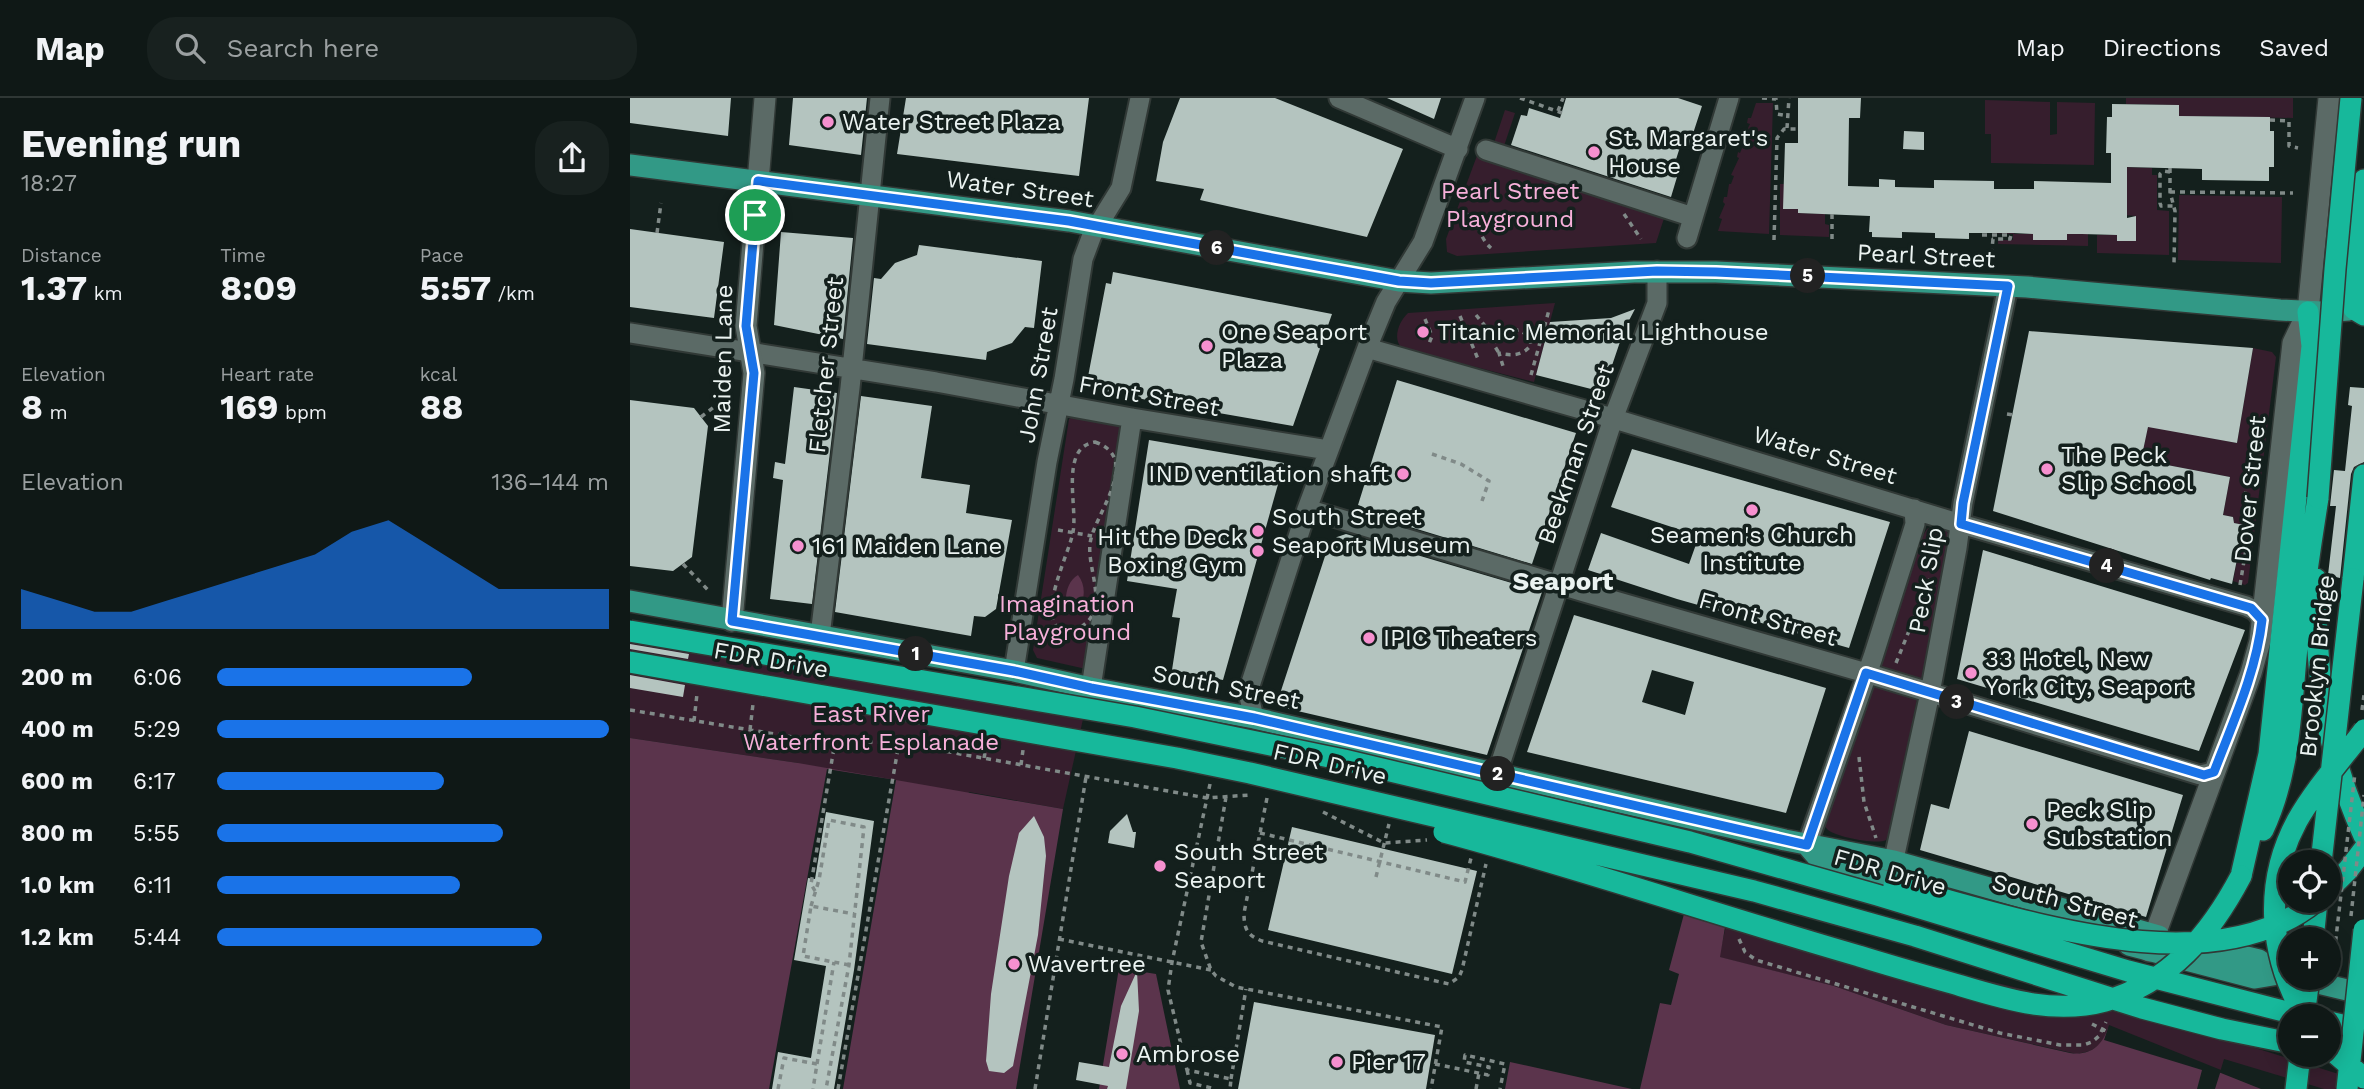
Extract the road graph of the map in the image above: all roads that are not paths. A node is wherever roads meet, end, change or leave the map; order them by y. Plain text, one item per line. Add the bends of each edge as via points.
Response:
1 (765, 98) edge
2 (880, 98) edge
3 (1140, 98) edge
4 (1339, 98) edge
5 (1475, 98) edge
6 (1729, 98) edge
7 (2329, 98) edge
8 (2351, 98) edge
9 (1458, 149) junction
10 (1486, 150) dead end
11 (630, 165) edge
12 (2364, 180) edge
13 (758, 181) junction
14 (869, 195) junction
15 (1693, 217) junction
16 (1098, 226) junction
17 (1687, 238) dead end
18 (1657, 271) junction
19 (1399, 281) junction
20 (2008, 286) junction
21 (2361, 310) edge
22 (2308, 312) junction
23 (630, 333) edge
24 (1367, 348) junction
25 (751, 352) junction
26 (852, 369) junction
27 (1059, 405) junction
28 (1132, 418) junction
29 (1613, 419) junction
30 (1328, 450) junction
31 (2364, 475) edge
32 (2318, 498) junction
33 (1307, 509) junction
34 (1914, 509) junction
35 (1961, 524) junction
36 (1558, 584) junction
37 (630, 601) edge
38 (2262, 620) junction
39 (732, 621) junction
40 (630, 631) edge
41 (820, 636) junction
42 (630, 663) edge
43 (1014, 671) junction
44 (1866, 673) junction
45 (1091, 688) junction
46 (1930, 693) junction
47 (1254, 718) junction
48 (2363, 726) edge
49 (2360, 756) edge
50 (2214, 772) junction
51 (1497, 774) junction
52 (2316, 793) junction
53 (1313, 797) junction
54 (2364, 836) edge
55 (1690, 842) junction
56 (1807, 845) junction
57 (2364, 849) edge
58 (2322, 850) edge
59 (1891, 872) junction
60 (2241, 876) junction
61 (2341, 877) edge
62 (2298, 913) edge
63 (2364, 930) edge
64 (2153, 943) junction
65 (2278, 970) edge
66 (2341, 986) edge
67 (2363, 990) edge
68 (2298, 1004) edge
69 (2278, 1010) edge
70 (2341, 1025) edge
71 (2364, 1030) edge
72 (2278, 1040) edge
73 (2341, 1053) edge
74 (2364, 1058) edge
75 (2341, 1060) edge
76 (2299, 1067) edge
77 (2364, 1078) edge
78 (2297, 1089) edge
79 (2347, 1089) edge

1 - 13 main road, Maiden Lane
2 - 14 street, Fletcher Street
3 - 16 street, John Street via 1121,188
4 - 9 street
5 - 9 street
6 - 15 street
7 - 22 main road, Dover Street
8 - 32 highway, bridge
9 - 19 street via 1423,242
10 - 15 street
11 - 13 main road, Water Street
12 - 21 highway via 2355,264
13 - 14 main road, Water Street
13 - 25 main road, Maiden Lane via 746,326
14 - 16 main road, Water Street
14 - 26 street, Fletcher Street
15 - 17 street
16 - 19 main road, Water Street
16 - 27 street, John Street via 1083,258
18 - 19 main road, Pearl Street
18 - 20 main road, Pearl Street
18 - 29 street, Beekman Street via 1657,303
19 - 24 street
20 - 22 main road, Pearl Street
20 - 35 street, Peck Slip
21 - 22 main road, Pearl Street
22 - 38 main road, Dover Street via 2293,343
22 - 60 highway via 2312,346 2269,754
23 - 25 street, Front Street
24 - 29 street, Water Street
24 - 30 street
25 - 26 street, Front Street
25 - 39 main road, Maiden Lane via 754,373
26 - 27 street, Front Street
26 - 41 street, Fletcher Street
27 - 28 street, Front Street
27 - 43 street, John Street
28 - 30 street, Front Street
28 - 45 street
29 - 34 street, Water Street
29 - 36 street, Beekman Street
30 - 33 street
31 - 58 highway, Brooklyn Bridge, bridge
32 - 54 highway, bridge via 2316,614 2322,699 2338,769
32 - 60 highway via 2283,770 2273,810
33 - 36 street, Front Street
33 - 47 street via 1248,692
34 - 35 street, Water Street
34 - 44 street, Peck Slip via 1915,524
35 - 38 street, Water Street via 2246,606
35 - 46 street, Peck Slip
36 - 44 street, Front Street
36 - 51 street, Beekman Street
37 - 39 main road, South Street
38 - 50 main road, Dover Street via 2251,673
39 - 41 main road, South Street
40 - 55 highway, FDR Drive, bridge via 1205,730
41 - 43 main road, South Street
42 - 53 highway, FDR Drive, bridge via 1164,755
43 - 45 main road, South Street
44 - 46 street, Front Street
44 - 56 street, Peck Slip
45 - 47 main road, South Street
46 - 50 street, Front Street via 2200,775
46 - 59 street, Peck Slip
47 - 51 main road, South Street
48 - 52 highway, bridge
49 - 52 highway, bridge
50 - 64 main road, Dover Street
51 - 56 main road, South Street
52 - 68 highway, bridge via 2287,846 2275,896 2279,958
53 - 60 highway, bridge via 2037,1005 2070,1007 2106,1001 2160,976 2205,934
53 - 72 highway, FDR Drive, bridge via 1754,891 2132,1005
55 - 62 highway, bridge via 2122,940 2190,942 2249,934
55 - 69 highway, FDR Drive, bridge via 2128,971
56 - 59 main road, South Street
57 - 61 highway
59 - 64 main road, South Street
63 - 79 highway, bridge
64 - 65 main road, South Street via 2259,960
66 - 67 main road, South Street
70 - 71 highway
73 - 74 highway, bridge
75 - 77 highway, bridge
76 - 78 highway

